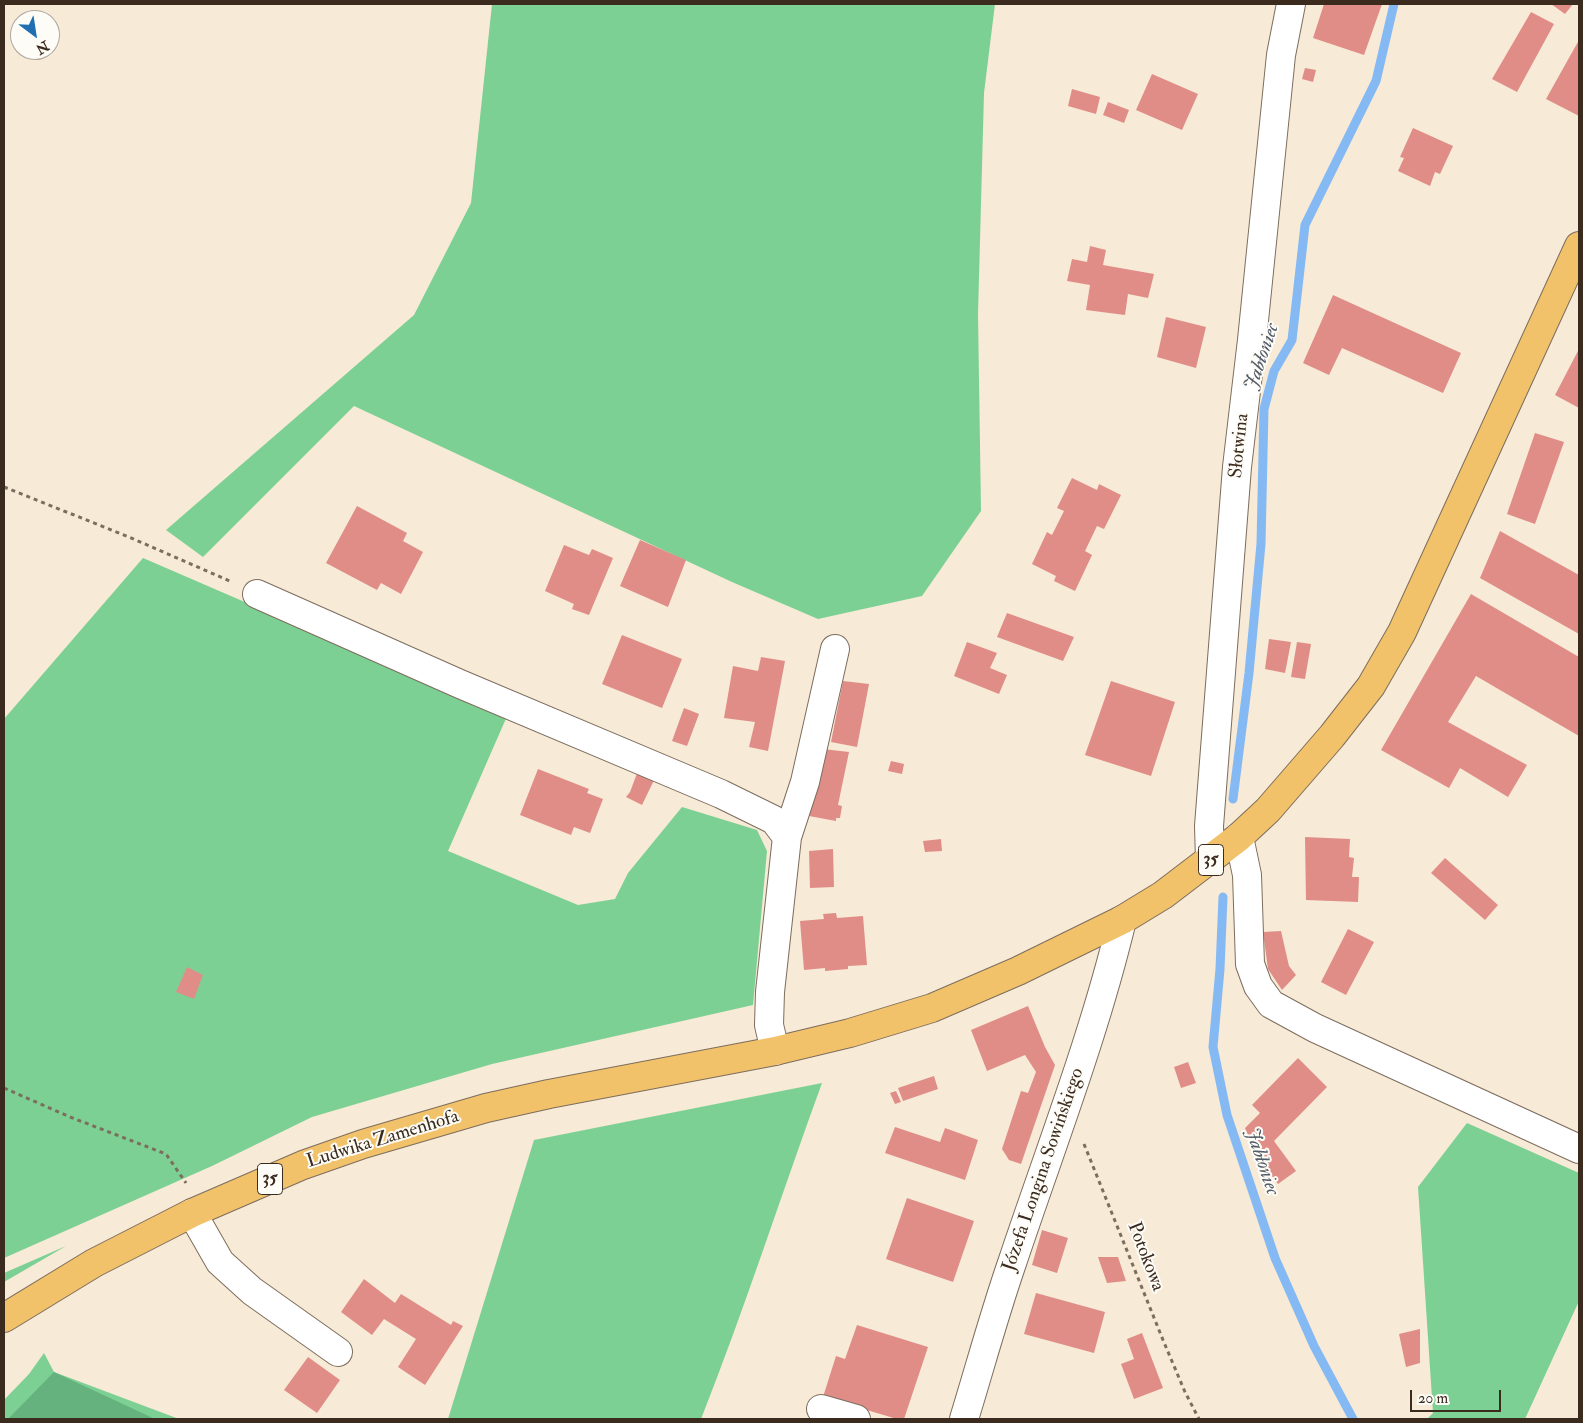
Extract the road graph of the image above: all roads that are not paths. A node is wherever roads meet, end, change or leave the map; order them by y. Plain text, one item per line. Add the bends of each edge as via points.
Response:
1 (1291, 4) edge
2 (1579, 246) edge
3 (257, 594) road end
4 (835, 649) dead end
5 (787, 837) junction
6 (1239, 837) junction
7 (1210, 860) junction
8 (1122, 920) junction
9 (774, 1051) junction
10 (1579, 1149) edge
11 (192, 1212) junction
12 (14, 1312) edge
13 (4, 1324) edge
14 (338, 1352) dead end
15 (821, 1409) dead end
16 (856, 1419) edge
17 (964, 1419) edge

1 - 7 street, Słotwina via 1281,55 1236,467 1208,826
2 - 6 main road, 35 via 1402,632 1376,679 1297,778
3 - 5 street via 721,794 774,820
4 - 5 street via 805,782
5 - 9 street via 770,992 769,1025
6 - 7 main road, 35
6 - 10 street via 1247,875 1250,964 1258,986 1271,1004 1349,1044
7 - 8 main road, 35
8 - 9 main road, 35 via 1018,971 932,1008 850,1033
8 - 17 street, Józefa Longina Sowińskiego via 1068,1104 1012,1264
9 - 11 main road, Ludwika Zamenhofa / 35 via 486,1108 303,1165
11 - 12 main road, Ludwika Zamenhofa / 35 via 94,1263
11 - 14 street via 220,1262 252,1291
12 - 13 main road, Ludwika Zamenhofa / 35
15 - 16 street

